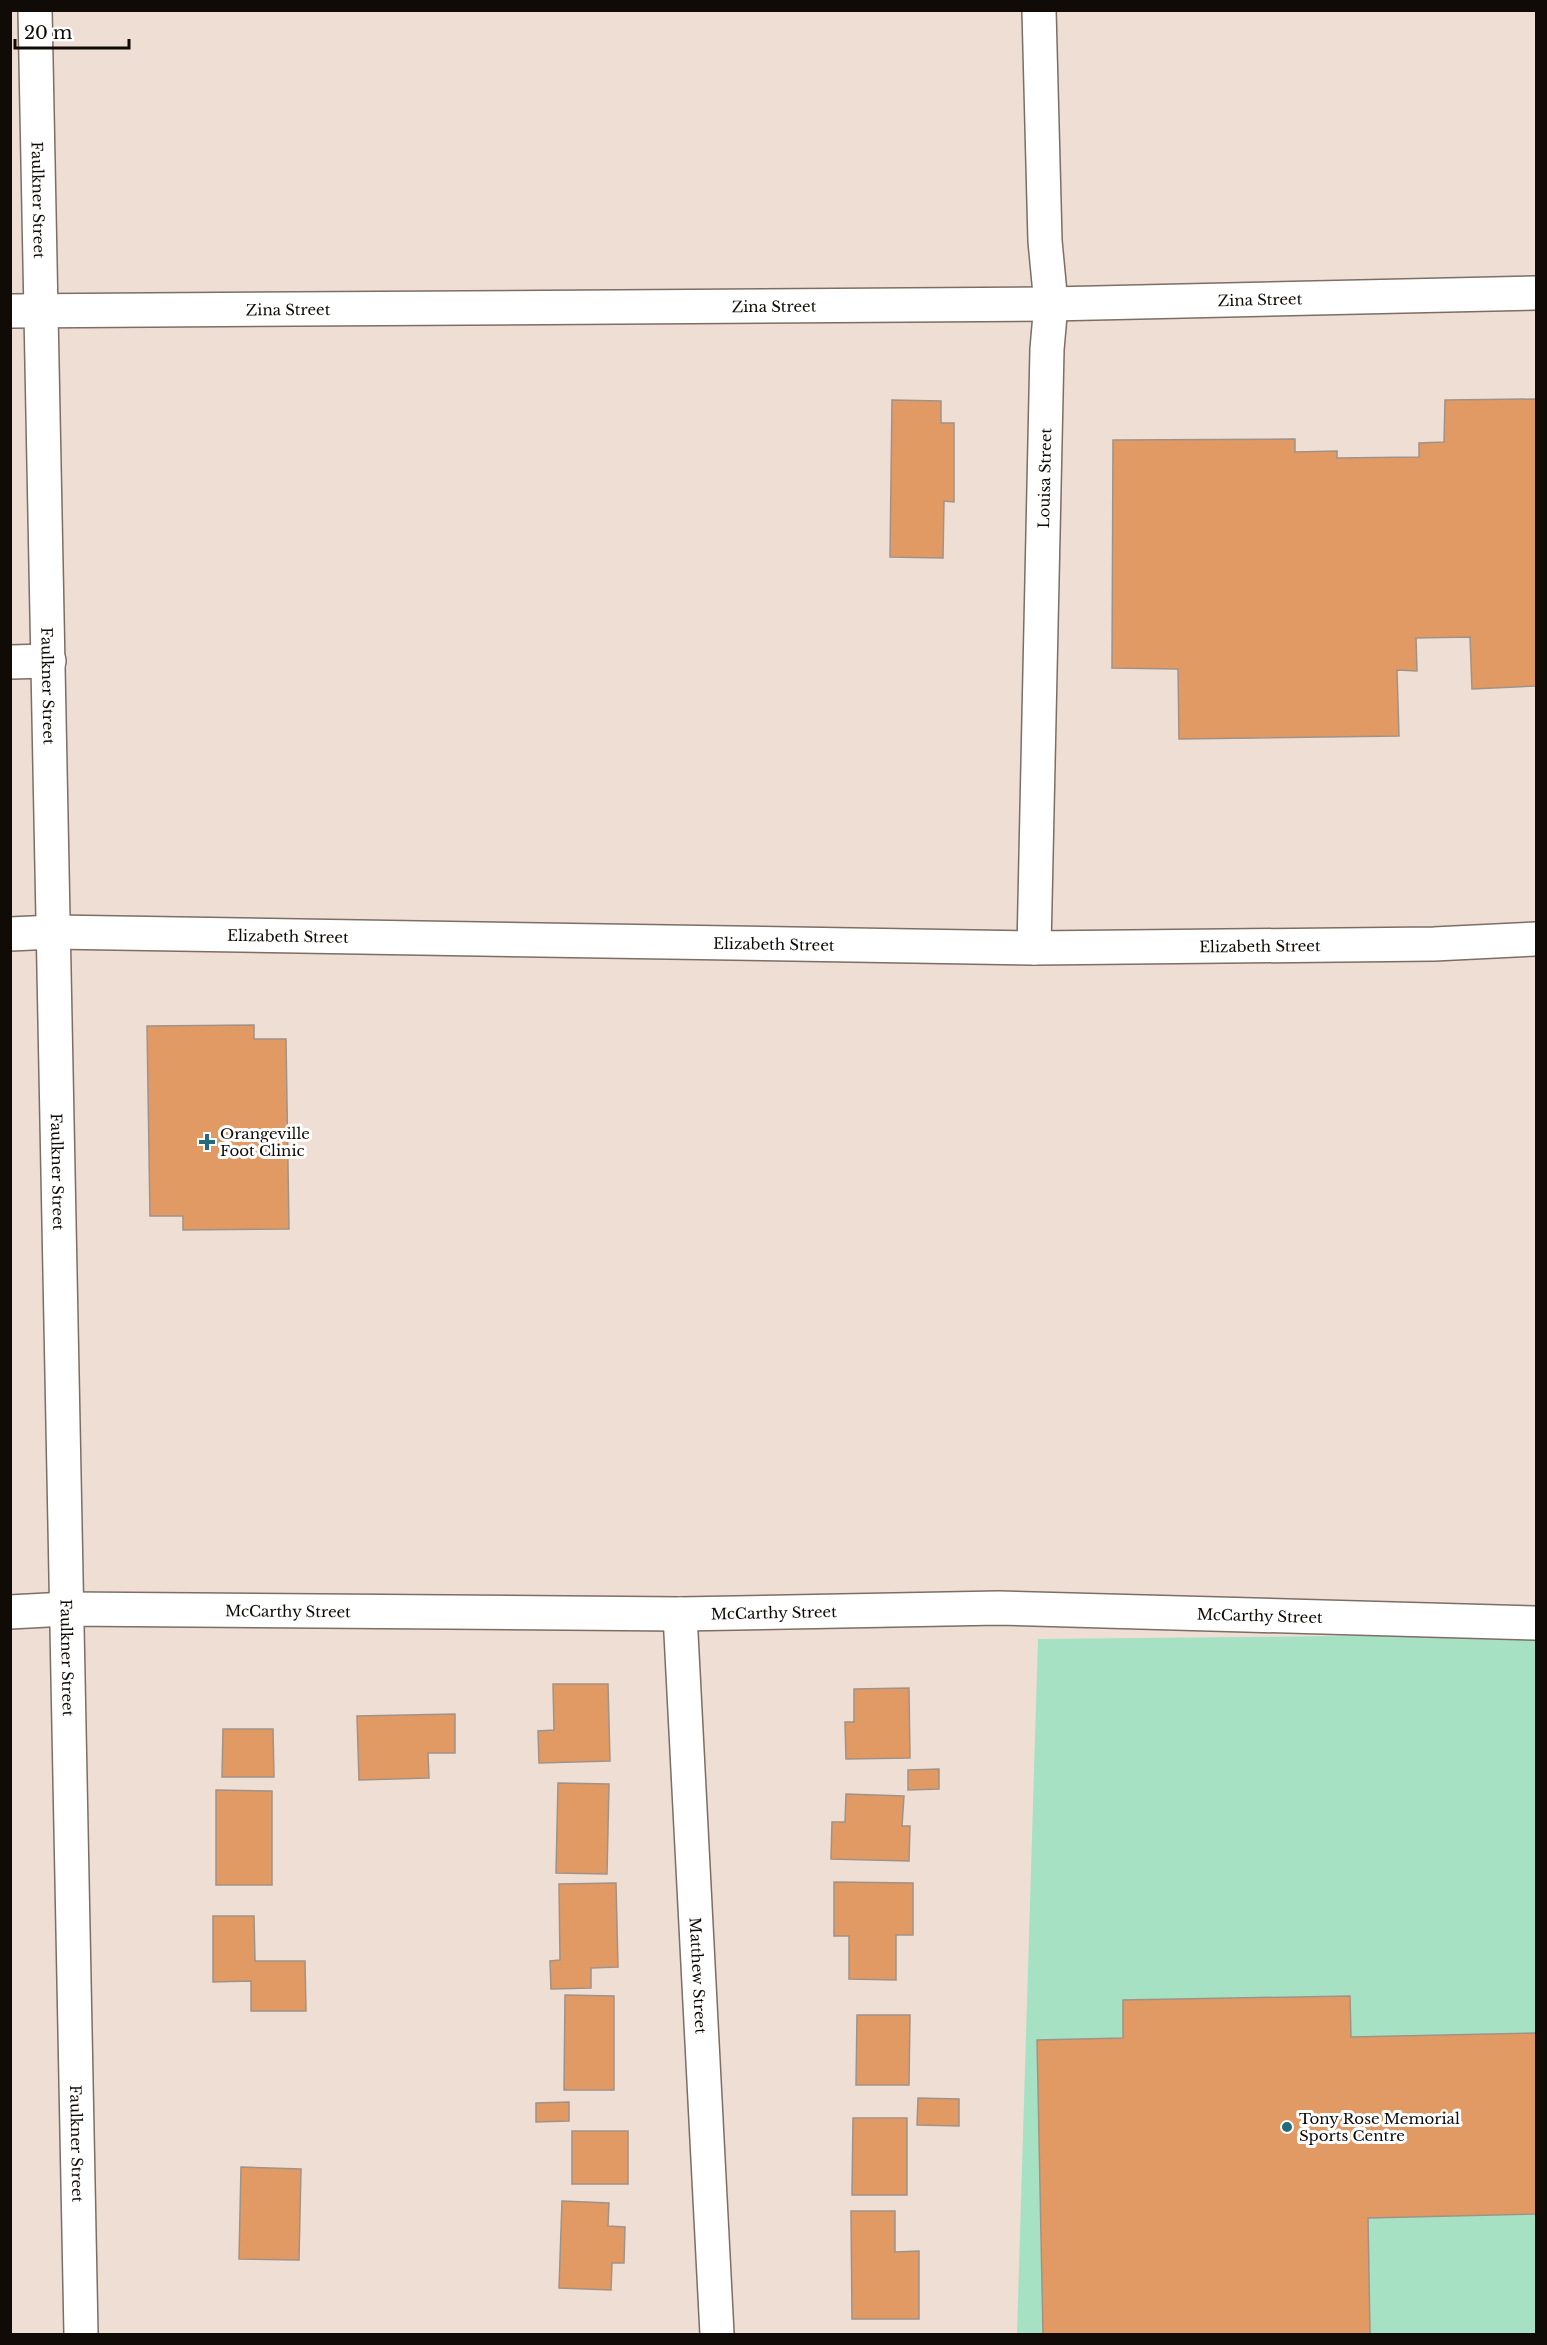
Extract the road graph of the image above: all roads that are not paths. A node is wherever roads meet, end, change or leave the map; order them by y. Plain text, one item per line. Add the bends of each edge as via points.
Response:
1 (35, 10) edge
2 (1039, 10) edge
3 (1536, 293) edge
4 (1051, 304) junction
5 (26, 310) edge
6 (49, 661) junction
7 (10, 662) edge
8 (54, 932) junction
9 (10, 934) edge
10 (1536, 939) edge
11 (1034, 948) junction
12 (66, 1609) junction
13 (10, 1612) edge
14 (680, 1614) junction
15 (1536, 1623) edge
16 (81, 2334) edge
17 (717, 2334) edge

1 - 5 street, Faulkner Street
2 - 4 street, Louisa Street via 1045,241
3 - 4 street, Zina Street
4 - 5 street, Zina Street
4 - 11 street, Louisa Street
5 - 6 street, Faulkner Street
6 - 7 street
6 - 8 street, Faulkner Street
8 - 9 street, Elizabeth Street
8 - 11 street, Elizabeth Street
8 - 12 street, Faulkner Street
10 - 11 street, Elizabeth Street via 1434,944
12 - 13 street, McCarthy Street
12 - 14 street, McCarthy Street
12 - 16 street, Faulkner Street
14 - 15 street, McCarthy Street via 999,1608
14 - 17 street, Matthew Street

